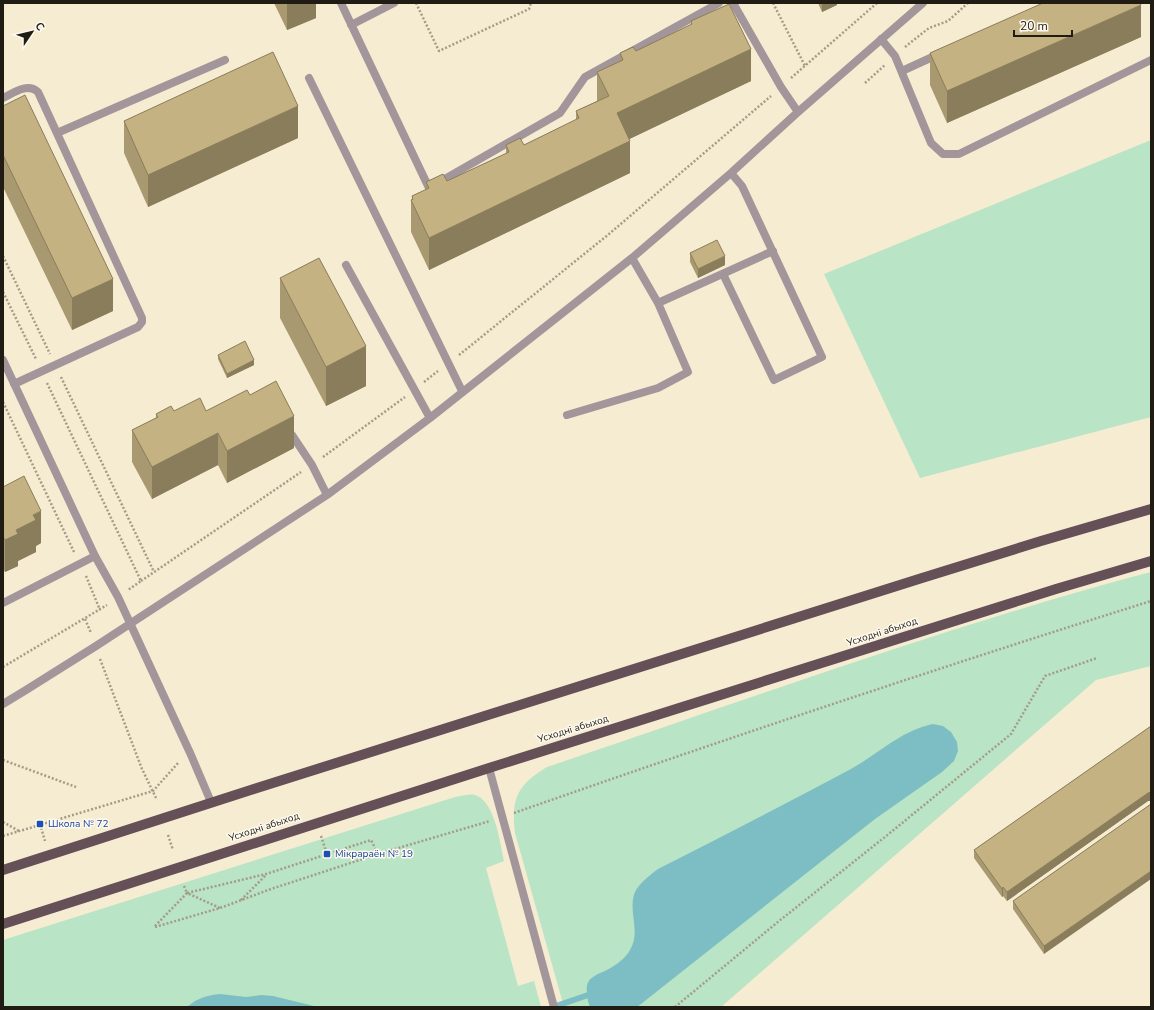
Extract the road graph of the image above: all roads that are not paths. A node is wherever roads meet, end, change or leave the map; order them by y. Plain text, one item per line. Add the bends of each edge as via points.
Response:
1 (341, 3) edge
2 (394, 3) edge
3 (719, 3) edge
4 (733, 3) edge
5 (922, 3) edge
6 (914, 6) edge
7 (351, 25) junction
8 (881, 39) junction
9 (944, 52) edge
10 (225, 60) dead end
11 (1151, 60) edge
12 (902, 71) junction
13 (309, 78) dead end
14 (3, 98) edge
15 (798, 112) junction
16 (57, 133) junction
17 (731, 173) junction
18 (773, 251) junction
19 (632, 258) junction
20 (346, 265) dead end
21 (723, 274) junction
22 (658, 303) junction
23 (3, 360) edge
24 (14, 384) junction
25 (462, 391) junction
26 (567, 415) dead end
27 (430, 418) junction
28 (292, 434) edge
29 (327, 495) junction
30 (1151, 510) edge
31 (96, 556) junction
32 (1151, 561) edge
33 (3, 603) edge
34 (130, 623) junction
35 (3, 704) edge
36 (489, 768) junction
37 (211, 802) junction
38 (3, 870) edge
39 (3, 924) edge
40 (554, 1007) edge

1 - 7 lane
2 - 7 lane
3 - 7 lane via 585,77 560,113 429,188
4 - 15 lane
5 - 6 lane
6 - 8 lane
8 - 12 lane via 895,56
8 - 15 lane
9 - 12 lane
10 - 16 lane
11 - 12 lane via 958,154 943,154 931,143
13 - 25 lane
14 - 16 lane via 25,87 35,89
15 - 17 lane
16 - 24 lane via 141,314 142,322 138,327
17 - 18 lane via 742,186
17 - 19 lane
18 - 21 lane
18 - 21 lane via 822,358 774,380
19 - 22 lane
19 - 25 lane
20 - 27 lane
21 - 22 lane
22 - 26 lane via 688,372 658,388
23 - 24 lane
24 - 31 lane
25 - 27 lane
27 - 29 lane
28 - 29 lane
29 - 34 lane
30 - 37 main road via 944,572
31 - 33 lane
31 - 34 lane
32 - 36 main road, Усходні абыход
34 - 35 lane
34 - 37 lane
36 - 39 main road, Усходні абыход
36 - 40 lane
37 - 38 main road

